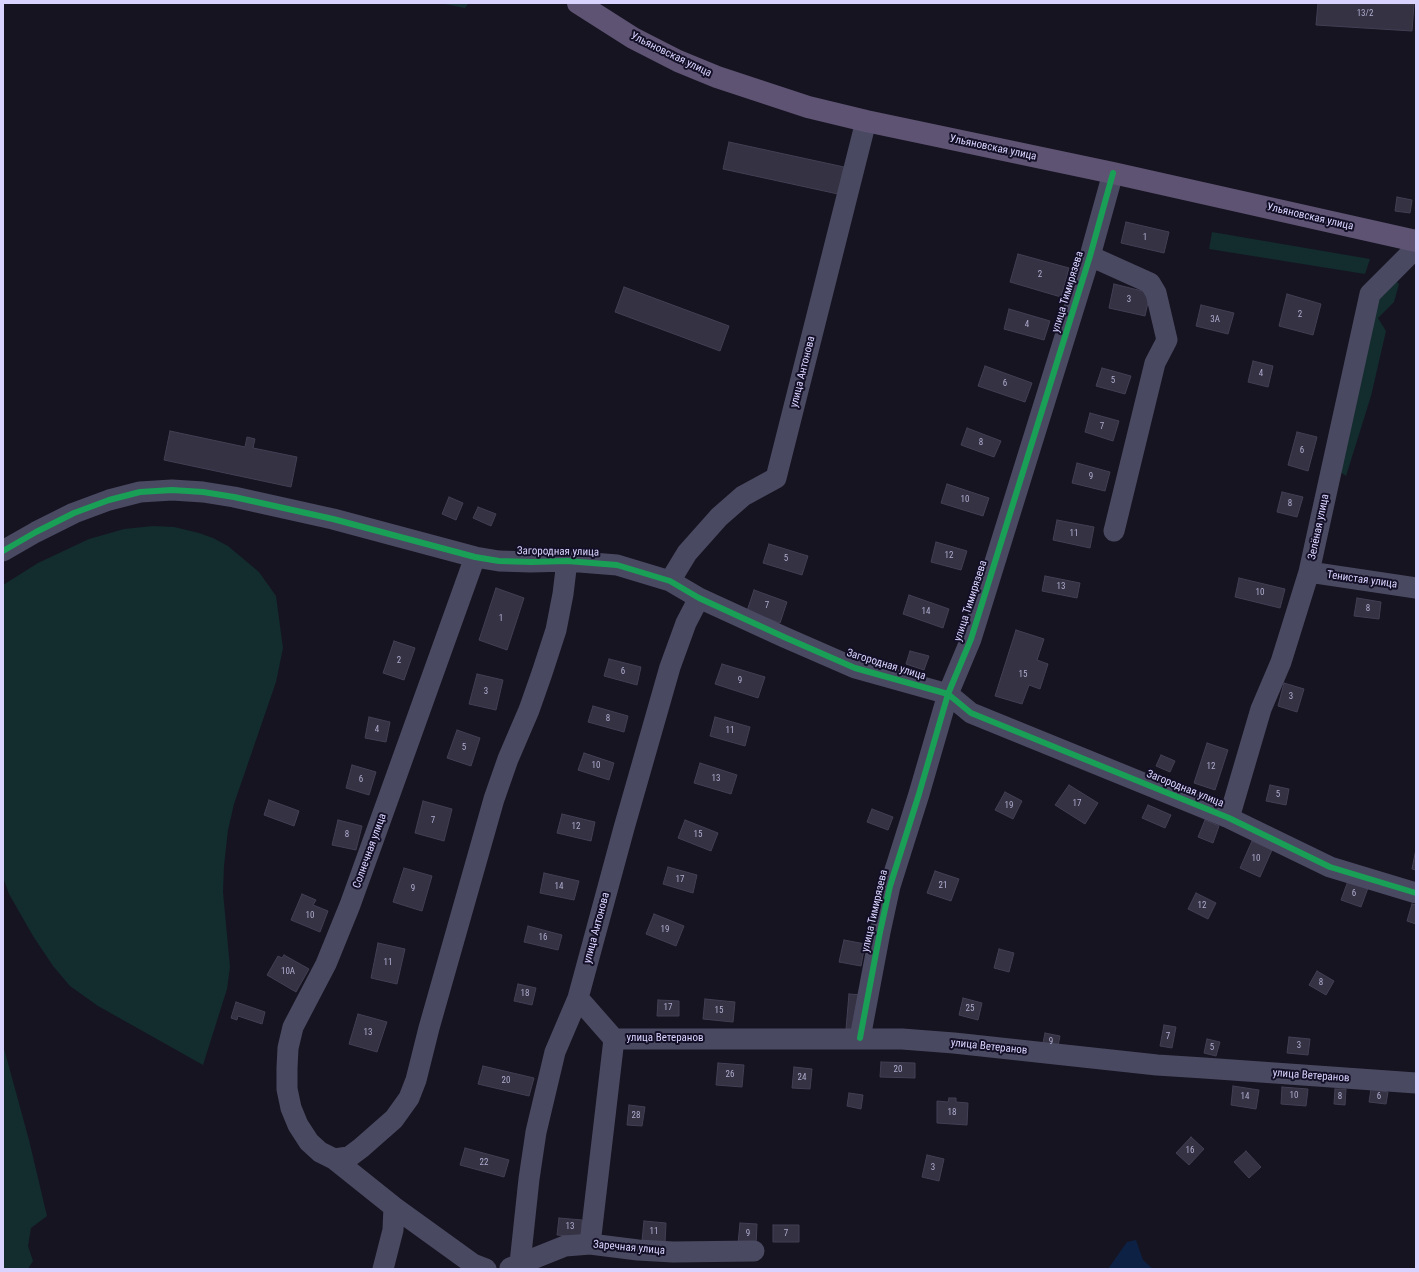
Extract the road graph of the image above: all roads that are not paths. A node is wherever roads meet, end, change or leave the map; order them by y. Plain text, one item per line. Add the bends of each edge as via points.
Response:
1 (582, 6) edge
2 (866, 121) junction
3 (1113, 173) junction
4 (1416, 241) edge
5 (1416, 248) edge
6 (1090, 256) junction
7 (1114, 531) dead end
8 (3, 551) edge
9 (475, 557) junction
10 (568, 560) junction
11 (1309, 572) junction
12 (670, 580) junction
13 (1416, 588) edge
14 (699, 598) junction
15 (948, 694) junction
16 (1229, 818) junction
17 (1416, 893) edge
18 (578, 998) junction
19 (860, 1038) junction
20 (614, 1039) junction
21 (1416, 1083) edge
22 (334, 1159) junction
23 (394, 1207) junction
24 (590, 1244) junction
25 (754, 1251) dead end
26 (514, 1266) edge
27 (383, 1269) edge
28 (486, 1269) edge

1 - 2 main road, Ульяновская улица via 639,41 717,77 808,107
2 - 3 main road, Ульяновская улица
2 - 12 street, улица Антонова via 776,478 743,496 719,517 687,553
3 - 4 main road, Ульяновская улица
3 - 6 street, улица Тимирязева
5 - 11 street, Зелёная улица via 1370,294
6 - 7 street via 1150,283 1156,293 1168,340 1155,363
6 - 15 street, улица Тимирязева via 971,639
8 - 9 street, Загородная улица via 74,513 109,500 140,492 172,490 234,497 333,519
9 - 10 street, Загородная улица via 499,561
9 - 22 street, Солнечная улица via 350,905 326,964 294,1028 288,1048 287,1089 298,1125 309,1142 320,1152
10 - 12 street, Загородная улица via 617,565
10 - 22 street via 556,630 529,710 494,799 409,1098 394,1118 361,1148 349,1157
11 - 13 street, Тенистая улица
11 - 16 street, Зелёная улица via 1281,662 1261,709
12 - 14 street, Загородная улица
14 - 15 street, Загородная улица via 855,668
14 - 18 street, улица Антонова via 686,623 670,667
15 - 16 street, Загородная улица via 971,713
15 - 19 street, улица Тимирязева via 890,886
16 - 17 street, Загородная улица via 1330,866
18 - 20 street, улица Ветеранов
18 - 26 street, улица Антонова via 555,1052 545,1093
19 - 20 street, улица Ветеранов
19 - 21 street, улица Ветеранов via 954,1043 1157,1065
20 - 24 street
22 - 23 street
23 - 27 street via 393,1230
23 - 28 street via 473,1264
24 - 25 street, Заречная улица via 673,1252
24 - 26 street, Заречная улица via 565,1246

